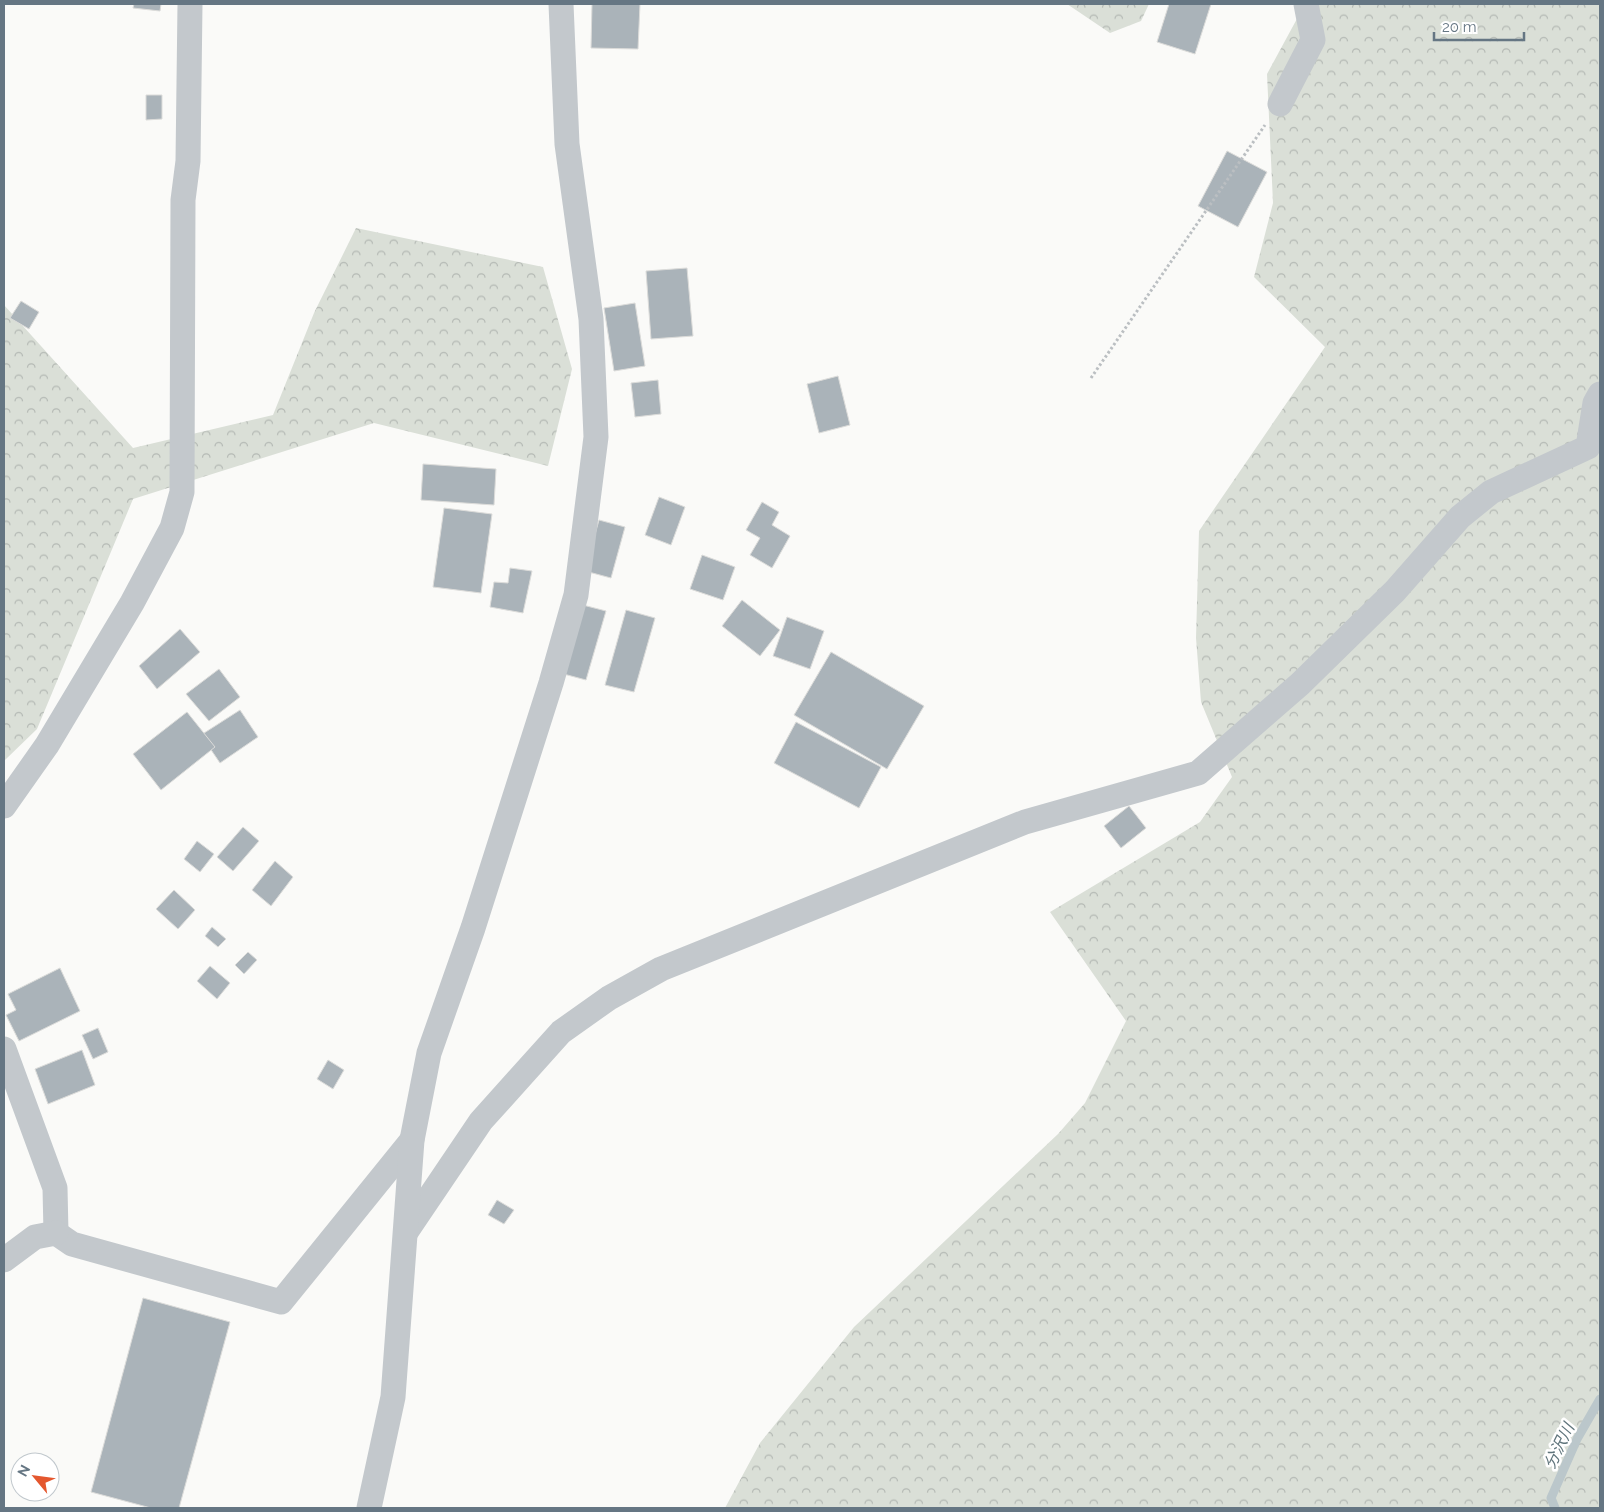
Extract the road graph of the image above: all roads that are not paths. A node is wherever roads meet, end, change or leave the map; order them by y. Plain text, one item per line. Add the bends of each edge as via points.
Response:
1 (190, 4) edge
2 (561, 4) edge
3 (1306, 4) edge
4 (1280, 104) road end
5 (1600, 394) edge
6 (4, 806) edge
7 (4, 1049) edge
8 (412, 1140) junction
9 (406, 1232) junction
10 (56, 1233) junction
11 (4, 1260) edge
12 (368, 1508) edge

1 - 6 street via 188,161 183,200 182,492 172,528 132,603 47,745
2 - 8 street via 567,144 591,319 596,437 576,595 473,928 429,1053
3 - 4 street via 1313,40
5 - 9 street via 1595,403 1588,447 1491,492 1460,517 1395,591 1300,684 1198,773 1025,822 661,969 609,998 561,1032 481,1121
7 - 10 street via 55,1188
8 - 9 street
8 - 10 street via 281,1302 72,1244
9 - 12 street via 394,1396
10 - 11 street via 35,1238

